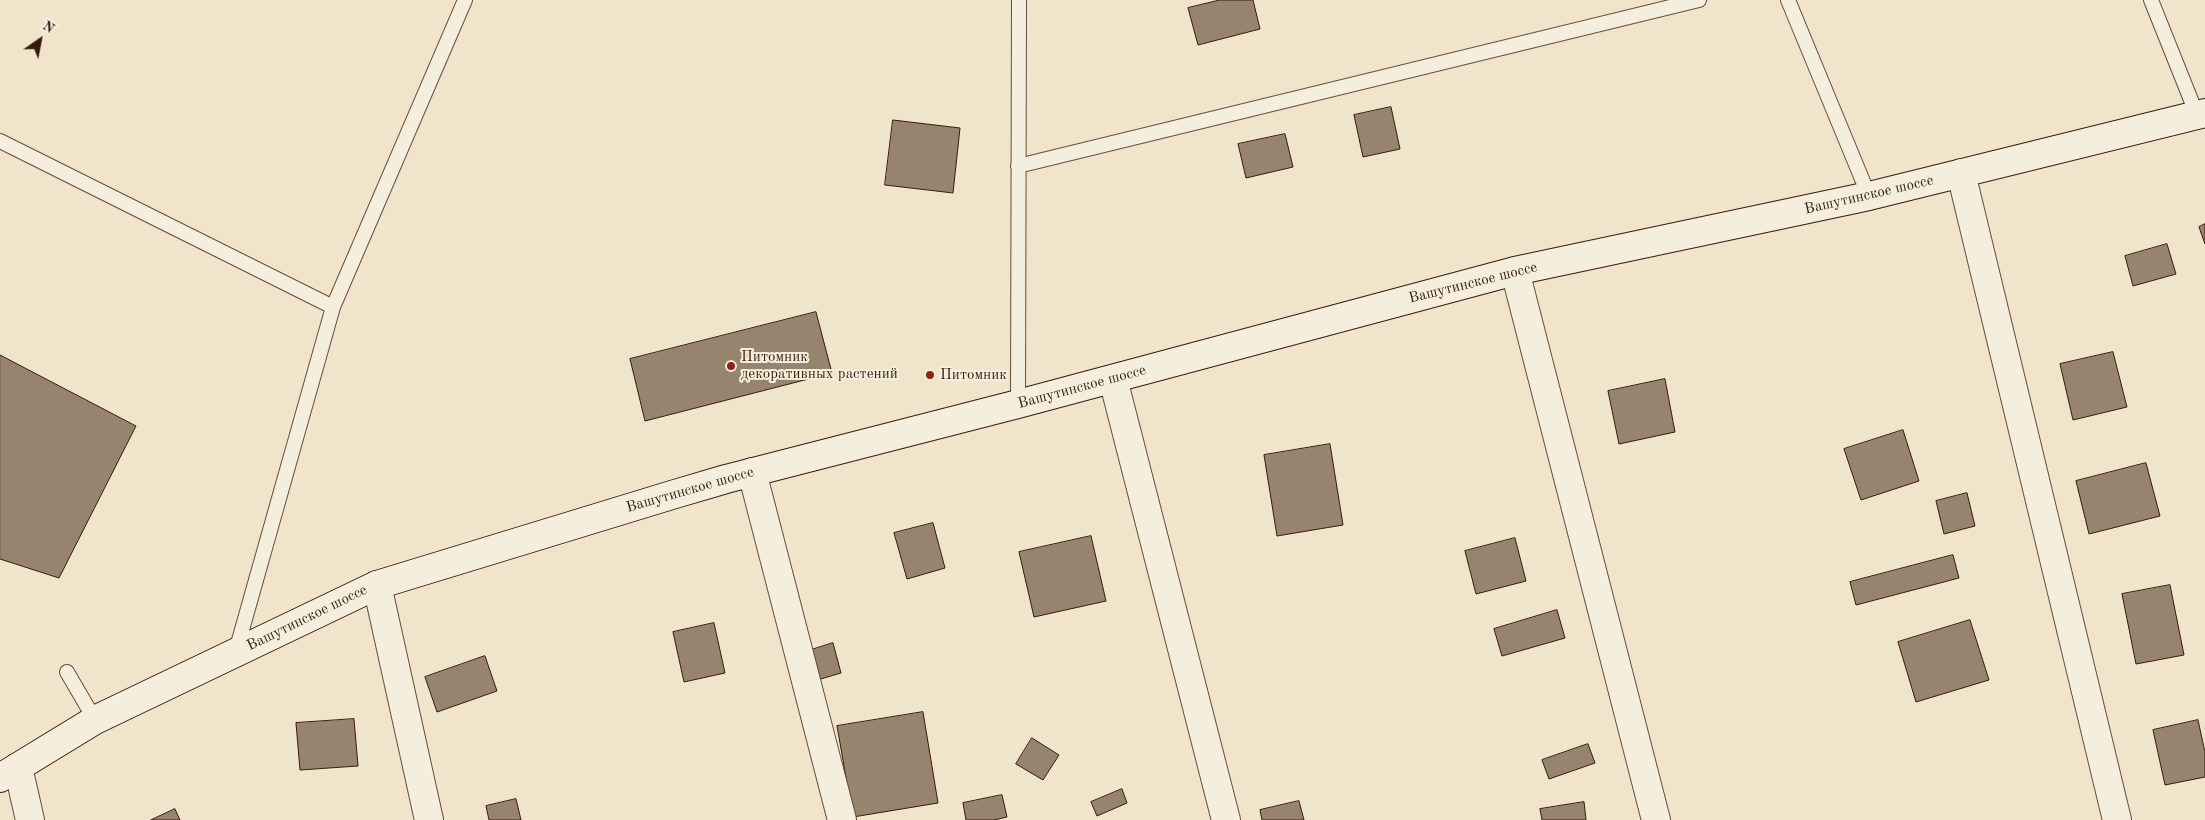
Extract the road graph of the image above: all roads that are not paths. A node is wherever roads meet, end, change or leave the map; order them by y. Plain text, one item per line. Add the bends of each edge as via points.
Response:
1 (465, 0) edge
2 (1019, 0) edge
3 (1700, 0) edge
4 (1788, 0) edge
5 (2151, 0) edge
6 (2201, 114) edge
7 (0, 141) edge
8 (1018, 166) junction
9 (1961, 173) junction
10 (1869, 196) junction
11 (1516, 271) junction
12 (334, 307) junction
13 (1113, 379) junction
14 (1018, 404) junction
15 (752, 472) junction
16 (377, 584) junction
17 (236, 652) junction
18 (67, 672) dead end
19 (95, 720) junction
20 (9, 772) edge
21 (30, 820) edge
22 (429, 820) edge
23 (842, 820) edge
24 (1226, 820) edge
25 (1656, 820) edge
26 (2117, 820) edge

1 - 12 lane
2 - 8 lane
3 - 8 lane
4 - 10 lane
5 - 6 lane
6 - 9 street, Вашутинское шоссе
7 - 12 lane
8 - 14 lane
9 - 10 street, Вашутинское шоссе
9 - 26 street
10 - 11 street, Вашутинское шоссе
11 - 13 street, Вашутинское шоссе
11 - 25 street
12 - 17 lane
13 - 14 street, Вашутинское шоссе
13 - 24 street
14 - 15 street, Вашутинское шоссе
15 - 16 street, Вашутинское шоссе
15 - 23 street
16 - 17 street, Вашутинское шоссе
16 - 22 street
17 - 19 street, Вашутинское шоссе
18 - 19 lane
19 - 20 street, Вашутинское шоссе
20 - 21 street

